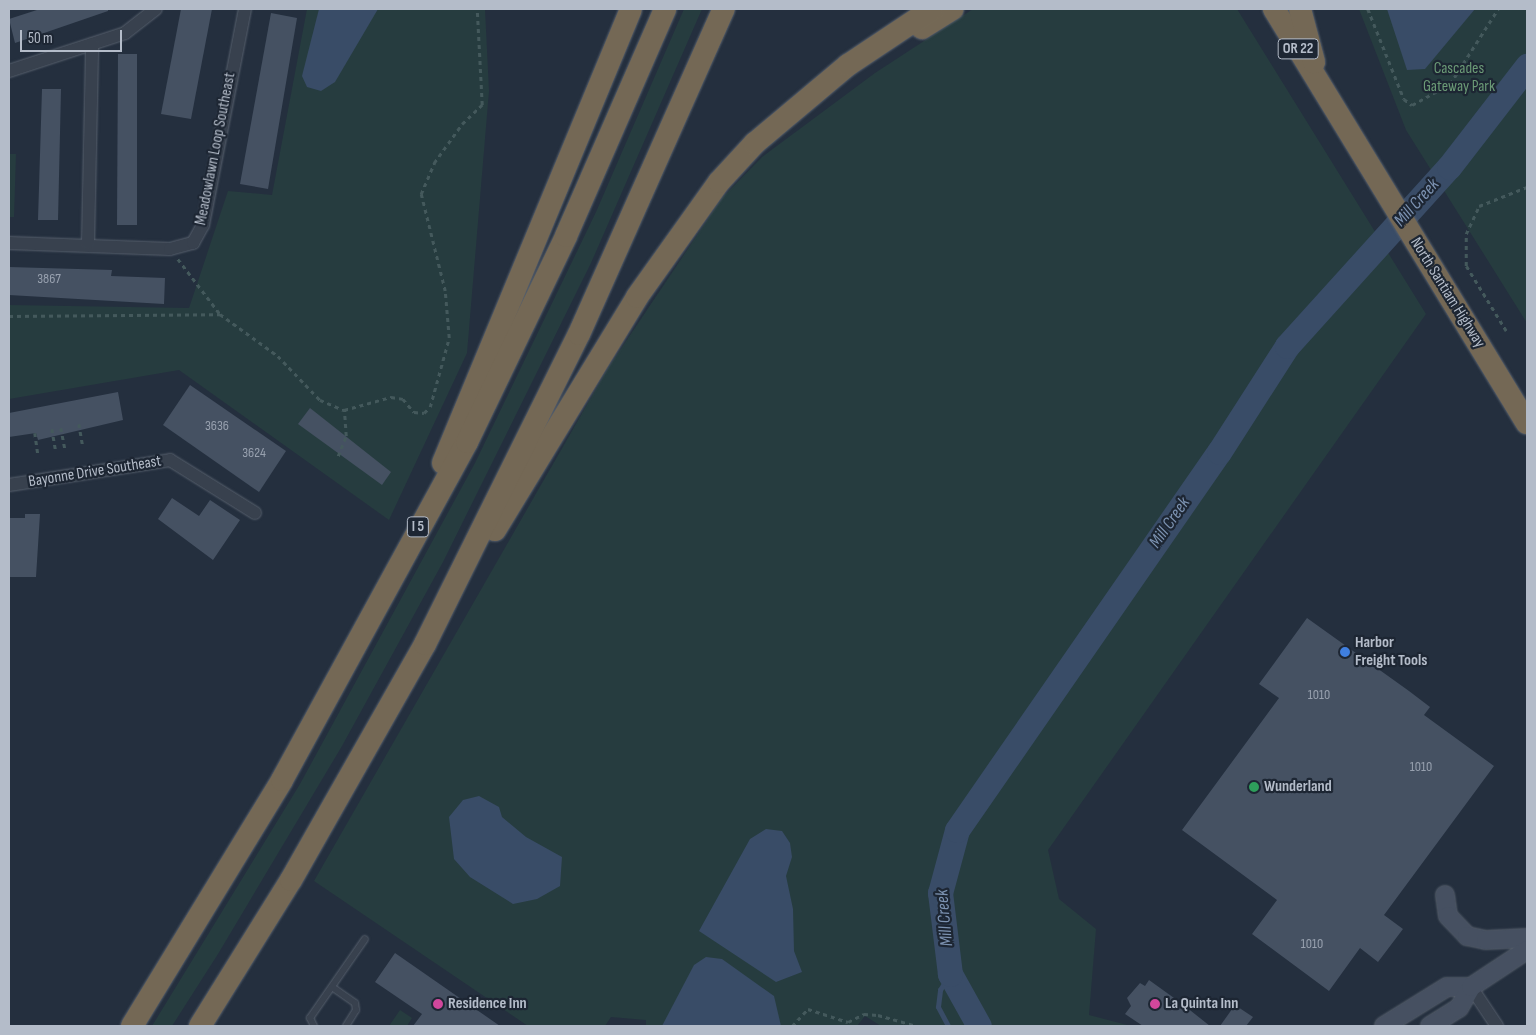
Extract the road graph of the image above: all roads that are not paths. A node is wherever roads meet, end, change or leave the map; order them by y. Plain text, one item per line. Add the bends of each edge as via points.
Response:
1 (156, 9) edge
2 (245, 9) edge
3 (631, 9) edge
4 (665, 9) edge
5 (724, 9) edge
6 (932, 9) edge
7 (952, 9) edge
8 (1258, 9) edge
9 (1274, 9) edge
10 (1300, 9) edge
11 (92, 44) junction
12 (848, 65) junction
13 (9, 71) edge
14 (1322, 89) junction
15 (9, 243) edge
16 (88, 243) junction
17 (1527, 423) edge
18 (9, 485) edge
19 (428, 507) junction
20 (255, 513) dead end
21 (425, 644) junction
22 (1444, 895) dead end
23 (1527, 938) edge
24 (365, 939) dead end
25 (1527, 950) edge
26 (332, 987) junction
27 (1471, 987) junction
28 (132, 1026) edge
29 (200, 1026) edge
30 (314, 1026) edge
31 (346, 1026) edge
32 (1384, 1026) edge
33 (1430, 1026) edge
34 (1497, 1026) edge

1 - 11 street via 140,26
2 - 16 street, Meadowlawn Loop Southeast via 203,226 193,243 170,249
3 - 19 highway, I 5 via 560,188 452,436
4 - 19 highway, I 5 via 558,253 467,442
5 - 21 highway via 579,334
6 - 12 highway
7 - 12 highway via 885,52
8 - 14 highway
9 - 14 highway, North Santiam Highway / OR 22
10 - 14 highway
11 - 13 street
11 - 16 street
12 - 21 highway via 755,143 683,228
14 - 17 highway, North Santiam Highway / OR 22
15 - 16 street, Meadowlawn Loop Southeast
18 - 20 street, Bayonne Drive Southeast via 170,460
19 - 28 highway, I 5 via 291,764
21 - 29 highway via 291,880
22 - 23 main road via 1448,916 1467,936 1486,940
24 - 26 lane
25 - 27 main road
26 - 30 lane via 310,1018
26 - 31 lane via 355,1003 356,1010
27 - 32 main road via 1447,987
27 - 33 main road via 1459,1008
27 - 34 street

